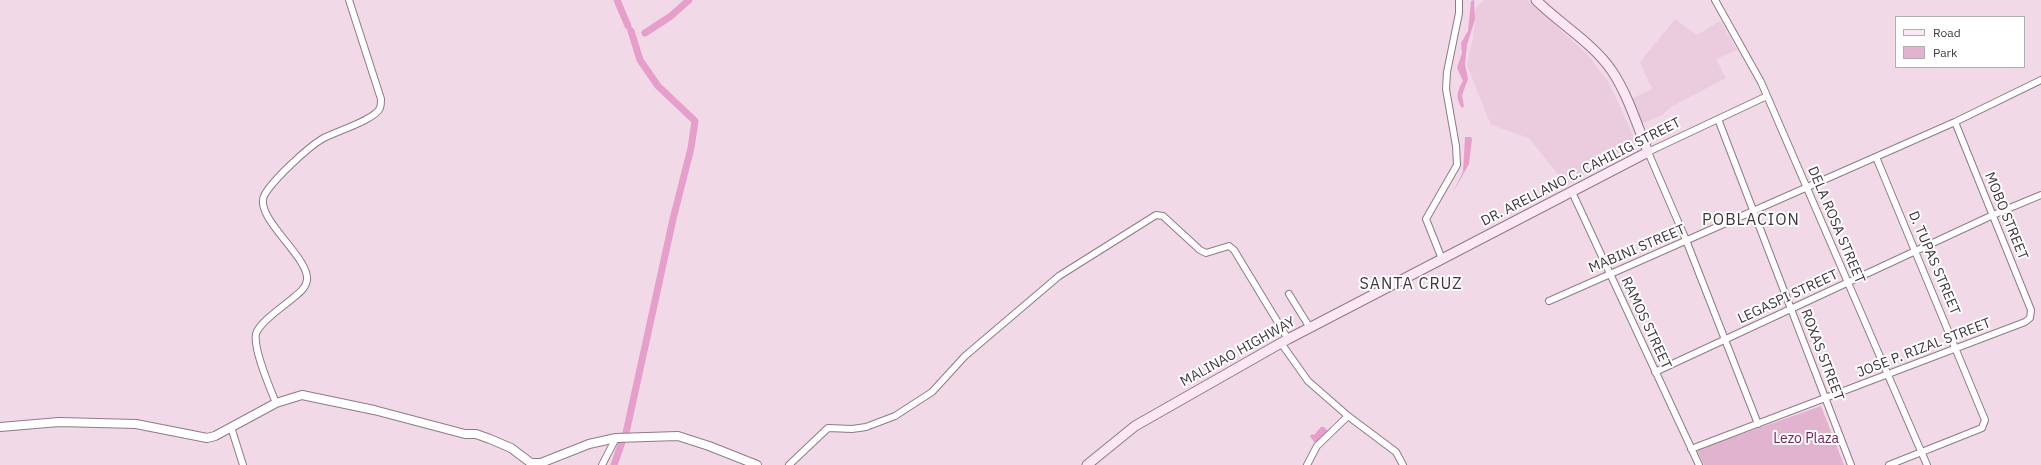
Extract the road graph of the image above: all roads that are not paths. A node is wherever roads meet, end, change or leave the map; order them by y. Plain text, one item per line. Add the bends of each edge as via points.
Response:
1 (349, 0) edge
2 (1459, 0) edge
3 (1536, 0) edge
4 (1715, 0) edge
5 (2041, 80) edge
6 (1767, 96) junction
7 (1718, 119) junction
8 (1955, 122) junction
9 (1648, 152) junction
10 (1876, 157) junction
11 (1807, 187) junction
12 (1572, 192) junction
13 (2041, 195) edge
14 (1754, 211) junction
15 (1993, 215) junction
16 (1686, 240) junction
17 (1916, 250) junction
18 (1442, 259) junction
19 (1610, 273) junction
20 (1410, 276) joint
21 (1848, 282) junction
22 (1289, 294) dead end
23 (1549, 301) dead end
24 (1791, 308) junction
25 (2030, 318) joint
26 (1310, 328) junction
27 (1725, 339) junction
28 (1285, 341) junction
29 (1956, 348) junction
30 (1656, 372) junction
31 (1888, 374) junction
32 (1825, 398) junction
33 (276, 403) junction
34 (1348, 416) junction
35 (1758, 424) junction
36 (0, 427) edge
37 (231, 427) junction
38 (616, 438) junction
39 (1691, 449) junction
40 (1921, 452) junction
41 (243, 465) edge
42 (602, 465) edge
43 (757, 465) edge
44 (789, 465) edge
45 (1087, 465) edge
46 (1307, 465) edge
47 (1403, 465) edge
48 (1698, 465) edge
49 (1851, 465) edge
50 (1889, 465) edge
51 (1926, 465) edge

1 - 33 street via 381,99 380,109 372,116 322,140 278,180 264,194 262,200 280,235 306,268 307,280 304,289 264,321 256,333 266,378
2 - 18 street via 1446,89 1457,165 1426,219
3 - 9 main road via 1598,55 1611,70 1629,104
4 - 6 street, DELA ROSA STREET
5 - 8 street, MABINI STREET
6 - 7 street, DR. ARELLANO C. CAHILIG STREET
6 - 11 street, DELA ROSA STREET
7 - 9 street, DR. ARELLANO C. CAHILIG STREET
7 - 14 street, ROXAS STREET
8 - 10 street, MABINI STREET
8 - 15 street, MOBO STREET
9 - 12 main road, DR. ARELLANO C. CAHILIG STREET
9 - 16 street
10 - 11 street, MABINI STREET
10 - 17 street, D. TUPAS STREET
11 - 14 street, MABINI STREET
11 - 21 street, DELA ROSA STREET
12 - 18 main road, DR. ARELLANO C. CAHILIG STREET
12 - 19 street, RAMOS STREET
13 - 15 street, LEGASPI STREET
14 - 16 street, MABINI STREET
14 - 24 street, ROXAS STREET
15 - 17 street, LEGASPI STREET
15 - 25 street, MOBO STREET via 2031,310
16 - 19 street, MABINI STREET
16 - 27 street
17 - 21 street, LEGASPI STREET
17 - 29 street, D. TUPAS STREET
18 - 20 main road, DR. ARELLANO C. CAHILIG STREET
19 - 23 street, MABINI STREET
19 - 30 street, RAMOS STREET
20 - 26 main road, MALINAO HIGHWAY
21 - 24 street, LEGASPI STREET
21 - 31 street, DELA ROSA STREET
22 - 26 street
24 - 27 street, LEGASPI STREET
24 - 32 street, ROXAS STREET
25 - 29 street, JOSE P. RIZAL STREET
26 - 28 main road, MALINAO HIGHWAY
27 - 30 street, LEGASPI STREET
27 - 35 street
28 - 34 street via 1308,381
28 - 44 street via 1234,250 1229,246 1206,253 1162,216 1156,215 1059,276 965,356 932,392 895,416 866,427 828,428
28 - 45 main road, MALINAO HIGHWAY via 1135,426
29 - 31 street, JOSE P. RIZAL STREET
29 - 40 street, D. TUPAS STREET via 1985,423 1982,428
30 - 39 street, RAMOS STREET
31 - 32 street, JOSE P. RIZAL STREET
31 - 40 street, DELA ROSA STREET
32 - 35 street, JOSE P. RIZAL STREET
32 - 49 street, ROXAS STREET
33 - 37 street
33 - 38 street via 302,395 374,410 465,434 476,434 511,448 531,463 541,463 589,444
34 - 46 street via 1317,446
34 - 47 street via 1396,452
35 - 39 street, JOSE P. RIZAL STREET
36 - 37 street via 59,422 136,424 207,438
37 - 41 street
38 - 42 street
38 - 43 street via 678,436
39 - 48 street, RAMOS STREET
40 - 50 street
40 - 51 street, DELA ROSA STREET

